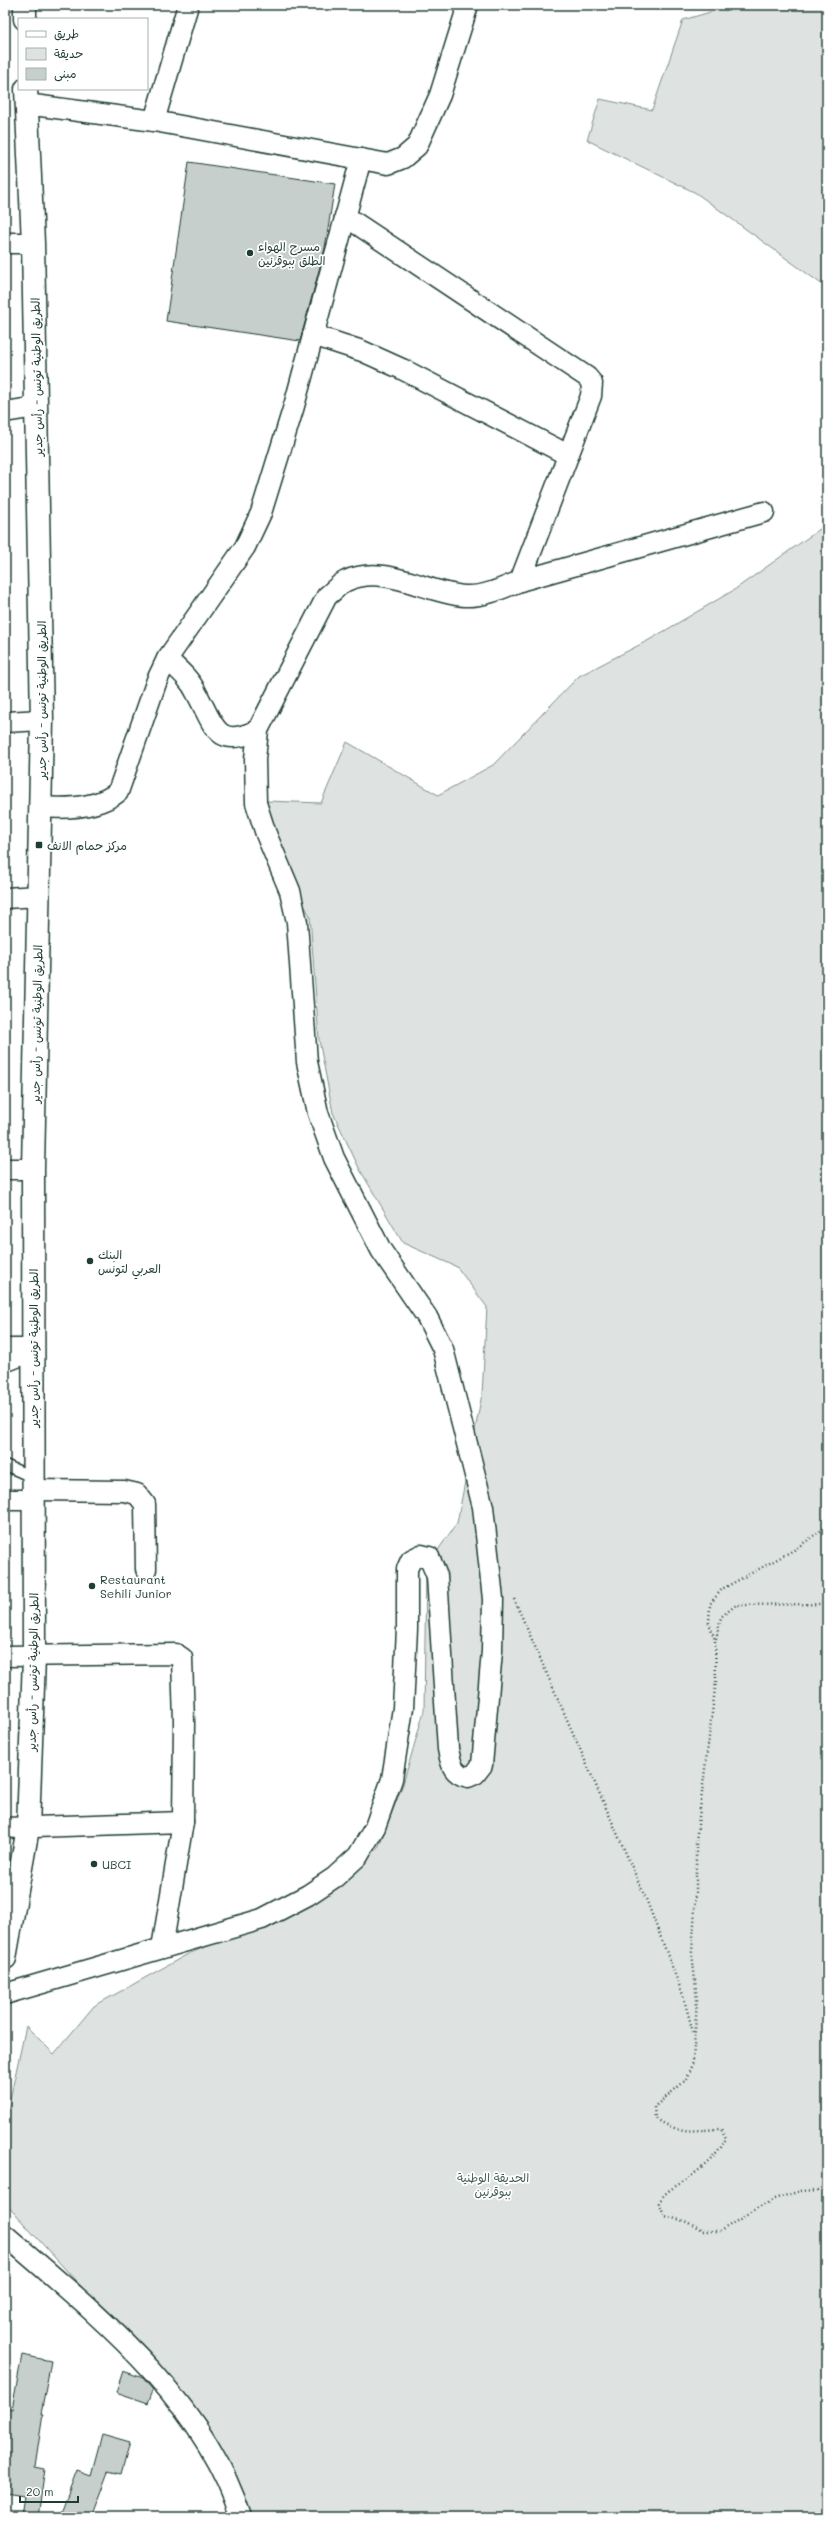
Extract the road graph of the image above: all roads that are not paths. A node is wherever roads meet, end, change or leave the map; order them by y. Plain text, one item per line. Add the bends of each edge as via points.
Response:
1 (25, 5) edge
2 (188, 5) edge
3 (468, 5) edge
4 (26, 18) edge
5 (26, 96) edge
6 (154, 121) junction
7 (361, 158) junction
8 (345, 216) junction
9 (33, 242) junction
10 (5, 243) edge
11 (314, 335) junction
12 (36, 407) junction
13 (5, 412) edge
14 (568, 455) junction
15 (764, 512) dead end
16 (520, 582) junction
17 (167, 659) junction
18 (42, 720) junction
19 (5, 722) edge
20 (258, 730) junction
21 (40, 807) junction
22 (39, 896) junction
23 (5, 898) edge
24 (5, 1169) edge
25 (33, 1169) junction
26 (5, 1349) edge
27 (33, 1353) junction
28 (5, 1367) edge
29 (5, 1466) edge
30 (34, 1490) junction
31 (5, 1500) edge
32 (146, 1569) dead end
33 (5, 1656) edge
34 (34, 1657) junction
35 (183, 1822) junction
36 (5, 1828) edge
37 (28, 1828) junction
38 (162, 1948) junction
39 (5, 1958) edge
40 (5, 1994) edge
41 (5, 2235) edge
42 (241, 2517) edge

1 - 4 main road
2 - 6 street
3 - 7 street via 440,95 417,146 403,158 388,164
5 - 6 street
5 - 9 main road, الطريق الوطنية تونس - رأس جدير
6 - 7 street
7 - 8 street
8 - 11 street
8 - 14 street via 587,377 592,383 590,396
9 - 10 street
9 - 12 main road, الطريق الوطنية تونس - رأس جدير
11 - 14 street via 369,354
11 - 17 street via 261,513 245,547
12 - 13 street
12 - 18 main road, الطريق الوطنية تونس - رأس جدير
14 - 16 street
15 - 16 street
16 - 20 street via 496,592 466,596 435,590 390,576 345,581 327,596
17 - 20 street via 187,676 215,730 224,737 242,738
17 - 21 street via 157,680 118,792 101,801 60,808
18 - 19 street
18 - 21 main road, الطريق الوطنية تونس - رأس جدير
20 - 38 street via 255,759 256,803 290,891 298,922 307,1062 318,1113 334,1158 378,1243 427,1316 443,1349 485,1521 493,1599 492,1651 482,1764 475,1774 468,1777 459,1776 453,1769 448,1748 437,1576 430,1557 421,1555 411,1560 407,1569 403,1708 392,1779 375,1827 358,1856 335,1877 308,1895 262,1918
21 - 22 main road, الطريق الوطنية تونس - رأس جدير
22 - 23 street
22 - 25 main road, الطريق الوطنية تونس - رأس جدير
24 - 25 street
25 - 27 main road, الطريق الوطنية تونس - رأس جدير
26 - 27 street
27 - 28 lane
27 - 30 main road, الطريق الوطنية تونس - رأس جدير
29 - 30 lane
30 - 31 street
30 - 32 street via 131,1491 137,1494 145,1504
30 - 34 main road, الطريق الوطنية تونس - رأس جدير
33 - 34 street
34 - 35 street via 176,1654 182,1658
34 - 37 main road, الطريق الوطنية تونس - رأس جدير
35 - 37 street
35 - 38 street
36 - 37 street
37 - 39 main road, الطريق الوطنية تونس - رأس جدير
38 - 40 street
41 - 42 street via 94,2314 140,2360 186,2412 209,2448

